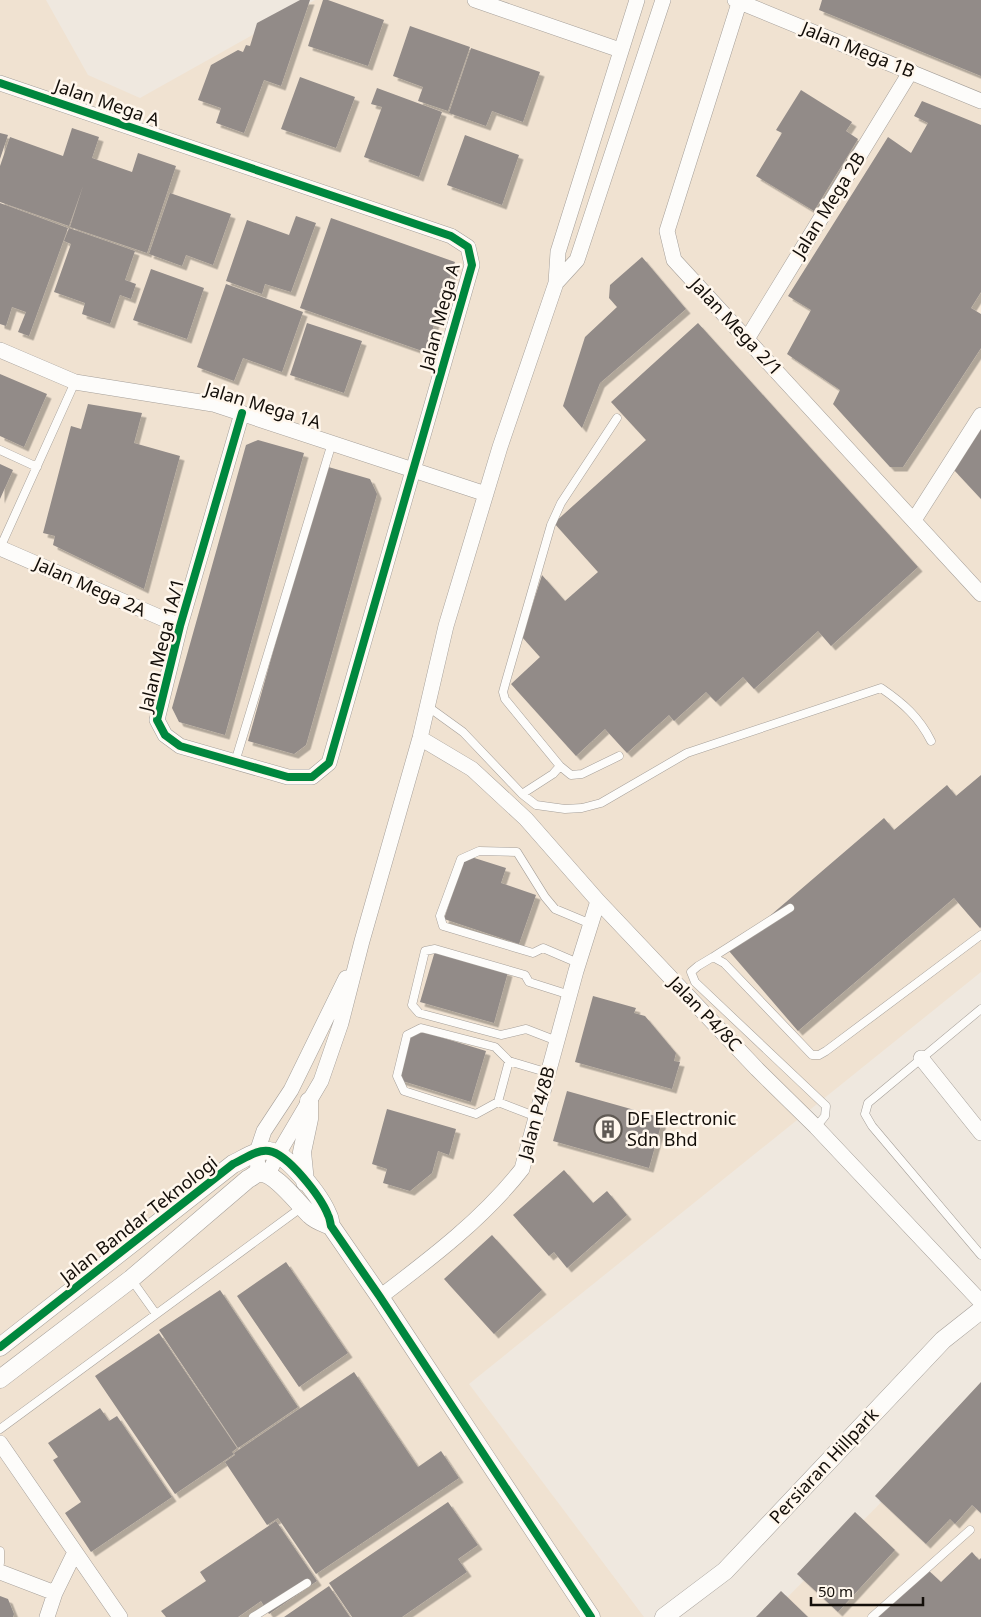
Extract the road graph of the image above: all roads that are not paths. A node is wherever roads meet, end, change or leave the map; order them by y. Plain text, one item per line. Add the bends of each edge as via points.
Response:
1 (475, 0) edge
2 (637, 0) edge
3 (663, 0) edge
4 (738, 0) edge
5 (620, 50) junction
6 (911, 72) junction
7 (0, 83) edge
8 (981, 101) edge
9 (556, 283) junction
10 (747, 339) junction
11 (0, 350) edge
12 (75, 382) junction
13 (242, 413) junction
14 (981, 415) edge
15 (617, 418) dead end
16 (332, 443) junction
17 (0, 450) edge
18 (37, 467) junction
19 (413, 469) junction
20 (486, 494) junction
21 (914, 520) junction
22 (0, 548) edge
23 (981, 594) edge
24 (180, 626) junction
25 (428, 706) junction
26 (420, 738) junction
27 (931, 740) dead end
28 (620, 756) dead end
29 (235, 762) junction
30 (560, 766) junction
31 (312, 777) joint
32 (522, 794) junction
33 (598, 901) junction
34 (790, 908) dead end
35 (590, 924) junction
36 (981, 935) edge
37 (358, 954) junction
38 (713, 957) junction
39 (578, 963) junction
40 (570, 995) junction
41 (981, 1009) edge
42 (557, 1041) junction
43 (922, 1058) junction
44 (509, 1061) junction
45 (549, 1073) junction
46 (308, 1101) junction
47 (498, 1102) junction
48 (537, 1117) junction
49 (816, 1127) junction
50 (981, 1133) edge
51 (257, 1152) junction
52 (278, 1154) junction
53 (263, 1174) junction
54 (305, 1182) junction
55 (302, 1207) junction
56 (331, 1226) junction
57 (981, 1256) edge
58 (131, 1279) junction
59 (380, 1296) junction
60 (981, 1302) edge
61 (981, 1310) edge
62 (156, 1314) junction
63 (0, 1347) edge
64 (0, 1379) edge
65 (0, 1429) edge
66 (0, 1443) edge
67 (970, 1530) dead end
68 (0, 1551) edge
69 (75, 1552) junction
70 (0, 1563) edge
71 (0, 1572) edge
72 (307, 1583) dead end
73 (55, 1593) junction
74 (592, 1616) edge
75 (46, 1617) edge
76 (120, 1617) edge
77 (253, 1617) edge
78 (664, 1617) edge
79 (872, 1617) edge

1 - 5 street
2 - 5 street
3 - 9 street via 578,260
4 - 6 street, Jalan Mega 1B
4 - 10 street, Jalan Mega 2/1 via 667,231 674,260
5 - 9 street via 558,252
6 - 8 street, Jalan Mega 1B
6 - 10 street, Jalan Mega 2B
7 - 19 street, Jalan Mega A via 450,236 468,247 472,265
9 - 20 street
10 - 21 street, Jalan Mega 2/1
11 - 12 street, Jalan Mega 1A
12 - 13 street, Jalan Mega 1A via 213,404
12 - 18 lane
13 - 16 street, Jalan Mega 1A
13 - 24 street, Jalan Mega 1A/1
14 - 21 street
15 - 30 lane via 561,503 551,525 503,692 505,700
16 - 19 street, Jalan Mega 1A
16 - 29 lane
17 - 18 lane
18 - 22 lane
19 - 20 street, Jalan Mega 1A
19 - 31 street, Jalan Mega A via 329,763
20 - 25 street via 446,626
21 - 23 street, Jalan Mega 2/1
22 - 24 street, Jalan Mega 2A
24 - 29 street, Jalan Mega 1A/1 via 157,720 165,735 180,746
25 - 26 street
25 - 32 lane via 463,732
26 - 33 street, Jalan P4/8C via 472,769 526,819
26 - 37 street
27 - 32 lane via 907,707 881,688 687,753 601,803 565,809 536,805
28 - 30 lane via 582,774 571,775
29 - 31 street, Jalan Mega 1A/1 via 288,777
30 - 32 lane
33 - 35 street, Jalan P4/8B
33 - 49 street, Jalan P4/8C
34 - 38 lane
35 - 39 street, Jalan P4/8B
35 - 39 lane via 555,909 517,852 480,851 461,859 440,916 443,926 533,953 543,948
36 - 38 lane via 819,1055 812,1055 724,962
37 - 46 street, Jalan Bandar Teknologi via 338,1032 321,1081
37 - 51 street via 291,1090 264,1131
38 - 49 lane via 691,972 695,982 826,1106 825,1116
39 - 40 street, Jalan P4/8B
40 - 42 street, Jalan P4/8B
40 - 42 lane via 529,982 525,976 435,949 425,951 412,1005 419,1013 501,1035 526,1029
41 - 43 lane
42 - 45 street, Jalan P4/8B
43 - 50 street
43 - 57 lane via 868,1103 864,1114
44 - 45 lane
44 - 47 lane
44 - 47 lane via 495,1046 420,1028 407,1035 398,1076 404,1091 476,1114
45 - 48 street, Jalan P4/8B
46 - 52 street, Jalan Bandar Teknologi
46 - 54 street via 309,1119 302,1152
47 - 48 lane
48 - 59 street, Jalan P4/8B via 522,1170 508,1188
49 - 60 street, Jalan P4/8C
51 - 52 street
51 - 53 street
51 - 63 street, Jalan Bandar Teknologi via 233,1164
52 - 53 street, Jalan Bandar Teknologi
52 - 54 street
53 - 55 street via 278,1182
53 - 58 street, Jalan Bandar Teknologi via 248,1179
54 - 56 street via 329,1215
55 - 56 street via 311,1216
55 - 62 lane
56 - 59 street
58 - 62 lane
58 - 64 street, Jalan Bandar Teknologi
59 - 74 street
61 - 78 street, Persiaran Hillpark via 943,1340 725,1571
62 - 65 lane
66 - 69 street
67 - 79 lane
68 - 70 lane
69 - 73 street
69 - 76 street
71 - 73 street
72 - 77 lane
73 - 75 street

